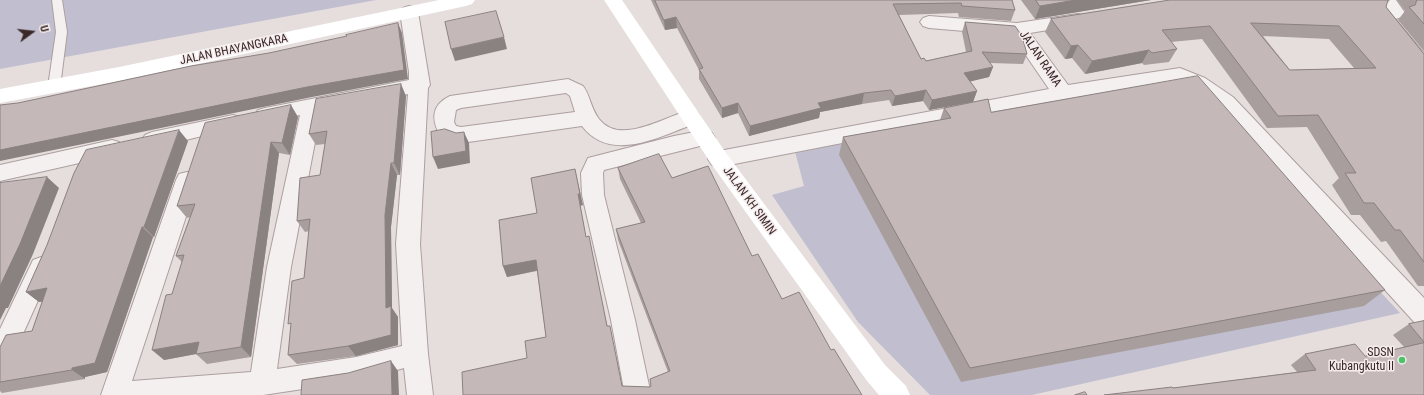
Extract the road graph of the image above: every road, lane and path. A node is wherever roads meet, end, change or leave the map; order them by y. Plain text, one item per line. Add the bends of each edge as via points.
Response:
1 (58, 0) edge
2 (466, 0) edge
3 (613, 0) edge
4 (1387, 0) edge
5 (409, 12) junction
6 (1098, 16) edge
7 (929, 22) dead end
8 (1017, 28) junction
9 (1424, 66) edge
10 (420, 85) junction
11 (54, 86) junction
12 (1063, 93) junction
13 (0, 96) edge
14 (312, 105) junction
15 (690, 117) junction
16 (586, 118) junction
17 (705, 138) junction
18 (198, 147) junction
19 (84, 154) junction
20 (719, 159) junction
21 (0, 173) edge
22 (76, 176) edge
23 (49, 248) edge
24 (1424, 315) edge
25 (415, 354) junction
26 (0, 357) edge
27 (262, 383) junction
28 (114, 395) edge
29 (118, 395) edge
30 (420, 395) edge
31 (638, 395) edge
32 (896, 395) edge

1 - 11 lane via 61,11 60,42
2 - 5 street, JALAN BHAYANGKARA
3 - 15 street, JALAN KH SIMIN
4 - 9 street via 1396,13 1386,15 1385,19
5 - 10 street
5 - 11 street, JALAN BHAYANGKARA
6 - 8 street, JALAN RAMA
7 - 8 street
8 - 12 street, JALAN RAMA
10 - 14 street
10 - 25 street via 408,244
11 - 13 street, JALAN BHAYANGKARA
12 - 20 street
12 - 24 street via 1180,75 1194,79 1212,90
14 - 18 street
14 - 27 street via 278,267
15 - 16 street via 625,140 614,139 601,133
15 - 17 street, JALAN KH SIMIN
16 - 16 street via 580,96 576,90 568,86 457,101 447,106 444,122 448,132 461,135
17 - 20 street, JALAN KH SIMIN
17 - 31 street via 596,164 592,173 592,195 623,320
18 - 19 street via 133,144
18 - 28 street
19 - 21 street
19 - 22 street
20 - 32 street, JALAN KH SIMIN via 876,373
23 - 26 street
25 - 27 street via 356,369
25 - 30 street
27 - 29 street

